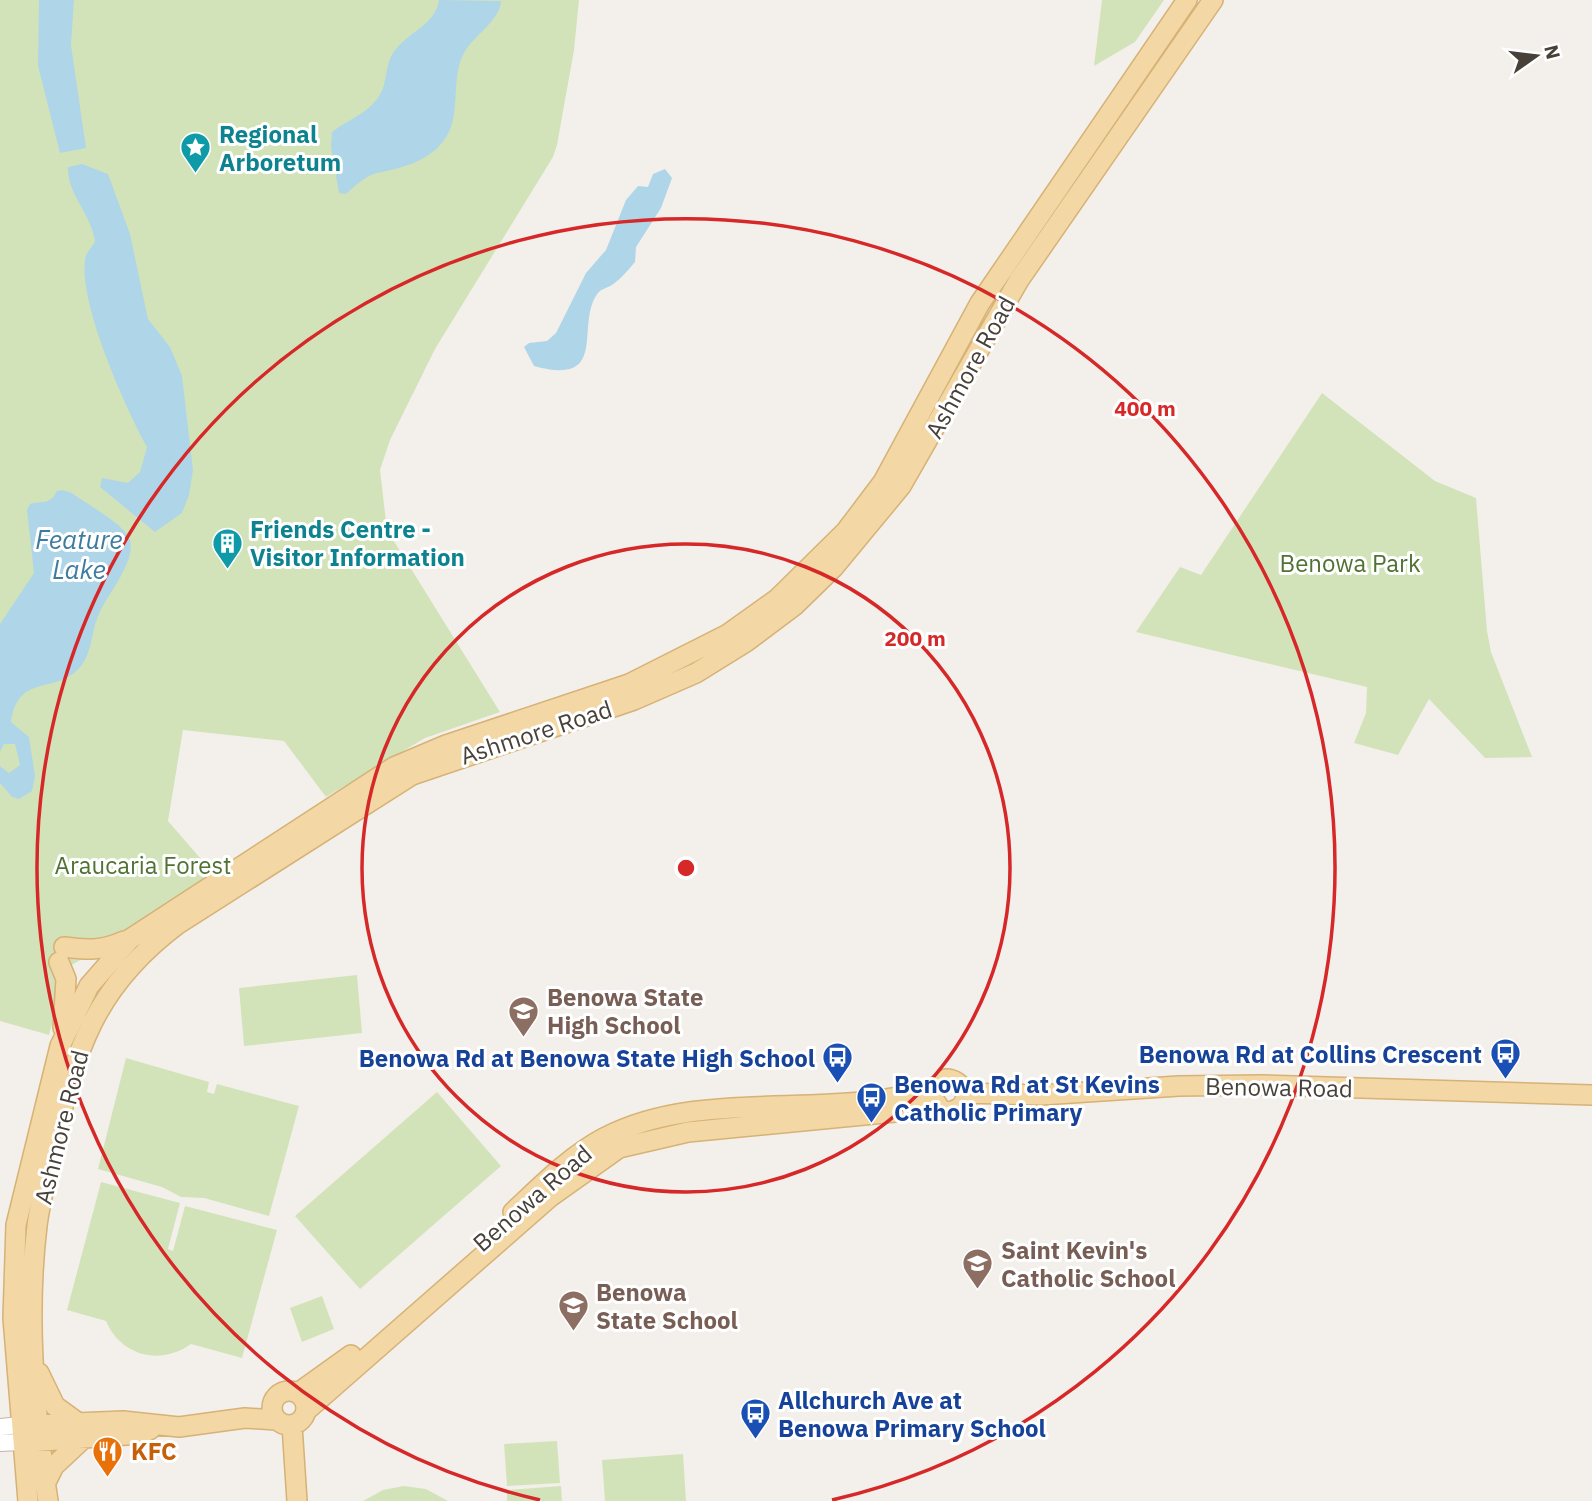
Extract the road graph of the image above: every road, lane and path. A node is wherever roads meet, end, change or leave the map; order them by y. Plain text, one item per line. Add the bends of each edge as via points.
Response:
1 (1187, 0) edge
2 (1213, 0) edge
3 (130, 939) junction
4 (60, 1046) junction
5 (934, 1088) junction
6 (965, 1094) junction
7 (1592, 1095) edge
8 (941, 1110) junction
9 (34, 1359) junction
10 (302, 1401) junction
11 (280, 1418) junction
12 (80, 1430) junction
13 (24, 1432) edge
14 (0, 1443) edge
15 (46, 1493) edge
16 (28, 1501) edge
17 (297, 1501) edge

1 - 3 main road, Ashmore Road via 980,303 883,482 846,531 777,599 728,634 629,684 394,767
2 - 9 main road, Ashmore Road via 1019,280 901,486 834,567 794,606 696,673 635,700 412,775 178,924 127,969 91,1024 67,1087 37,1225
3 - 4 main road, Ashmore Road via 89,986
3 - 4 main road via 107,949 62,955 66,991
4 - 13 main road, Ashmore Road via 16,1226 13,1318
5 - 6 main road via 952,1079 961,1084
5 - 8 main road via 933,1098
5 - 10 main road, Benowa Road via 898,1098 686,1114 606,1137 542,1186
6 - 7 main road, Benowa Road via 1262,1085
6 - 8 main road via 960,1108
8 - 10 main road, Benowa Road via 755,1124 660,1136 619,1148 550,1197
9 - 12 main road via 55,1406
9 - 13 main road, Ashmore Road
10 - 11 main road via 302,1420
10 - 11 main road via 283,1392 275,1398
11 - 12 main road via 157,1427 140,1434
11 - 17 main road
12 - 13 main road
12 - 15 main road
13 - 14 street
13 - 15 main road, Ashmore Road
13 - 16 main road, Ashmore Road

